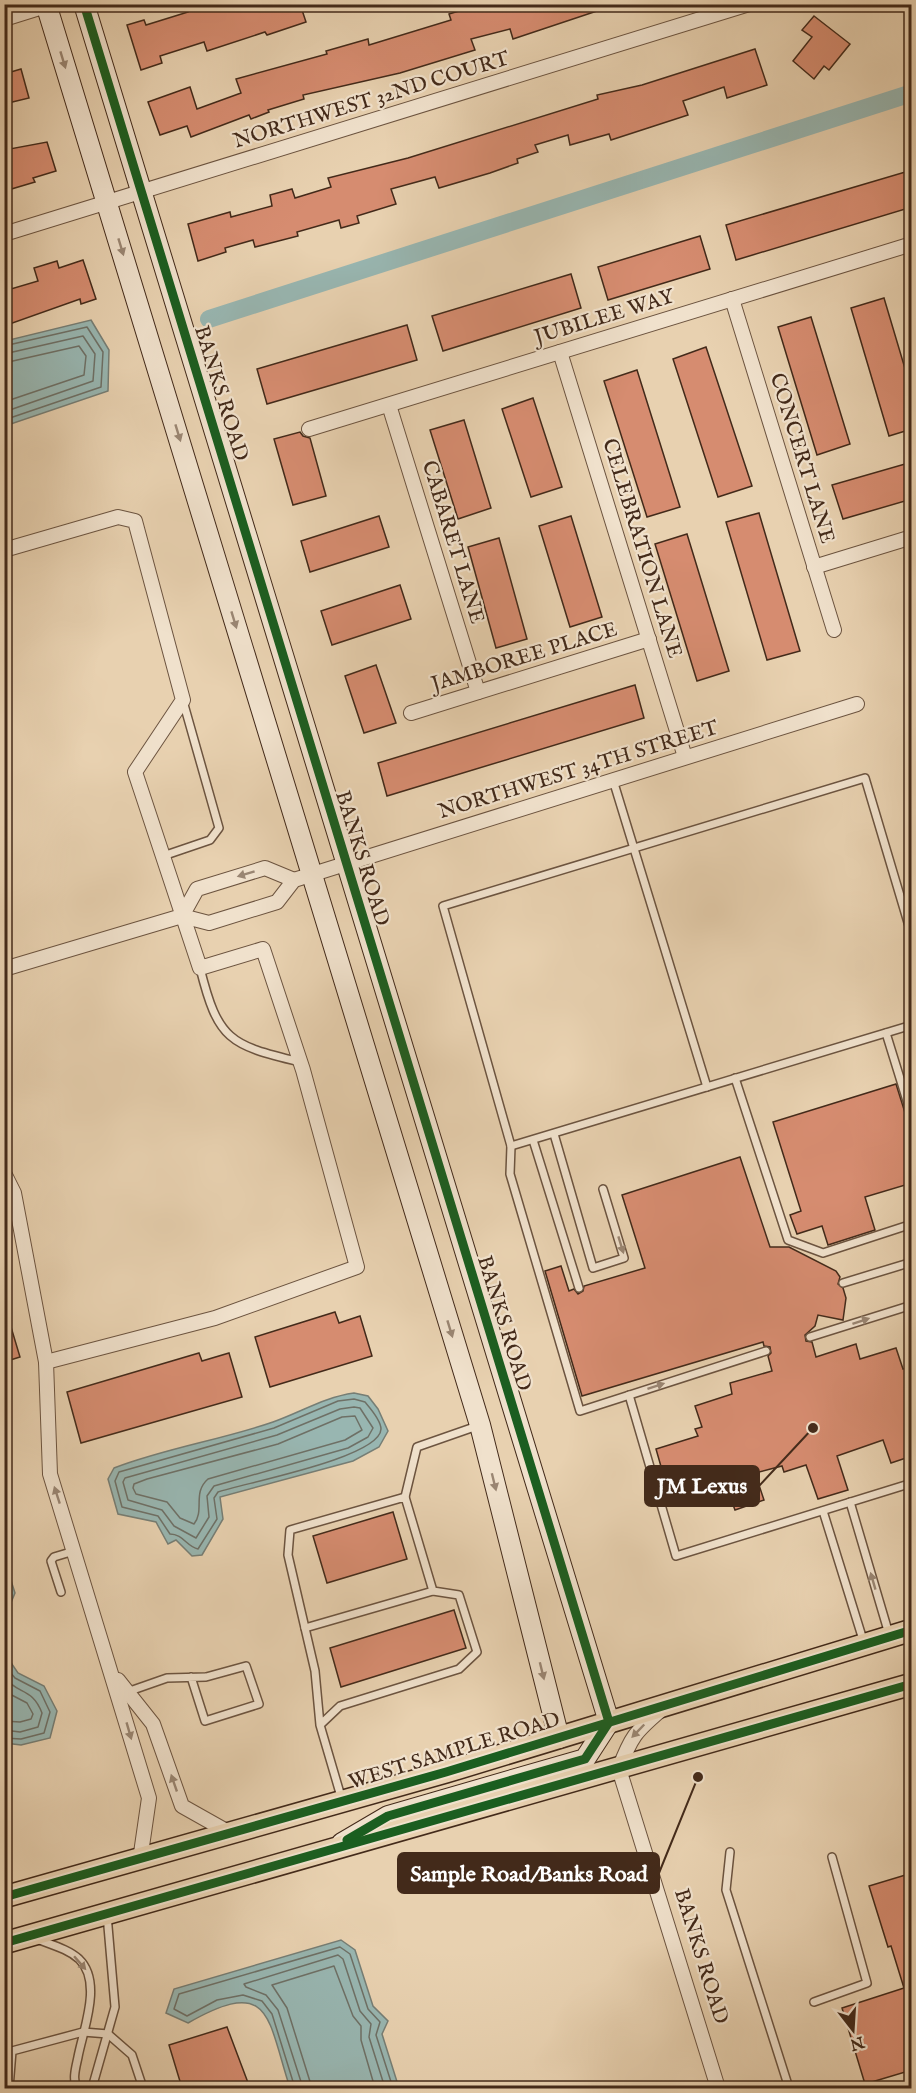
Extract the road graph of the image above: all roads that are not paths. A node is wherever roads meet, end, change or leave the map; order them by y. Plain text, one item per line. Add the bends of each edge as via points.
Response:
1 (84, 4) edge
2 (749, 4) edge
3 (48, 5) edge
4 (4, 20) edge
5 (142, 192) junction
6 (107, 202) junction
7 (4, 234) edge
8 (910, 249) edge
9 (732, 299) junction
10 (560, 352) junction
11 (389, 405) junction
12 (309, 429) dead end
13 (912, 537) edge
14 (4, 550) edge
15 (814, 567) junction
16 (834, 630) dead end
17 (649, 639) junction
18 (478, 692) junction
19 (183, 700) junction
20 (857, 704) dead end
21 (411, 713) dead end
22 (686, 757) junction
23 (613, 780) junction
24 (635, 848) junction
25 (162, 856) junction
26 (346, 864) junction
27 (303, 878) junction
28 (182, 916) junction
29 (912, 936) edge
30 (200, 968) junction
31 (4, 969) edge
32 (912, 1025) edge
33 (886, 1033) junction
34 (300, 1062) junction
35 (735, 1078) junction
36 (707, 1087) junction
37 (912, 1117) edge
38 (554, 1134) junction
39 (533, 1140) junction
40 (511, 1146) junction
41 (4, 1173) edge
42 (603, 1190) dead end
43 (912, 1224) edge
44 (912, 1262) edge
45 (843, 1283) dead end
46 (579, 1288) dead end
47 (912, 1305) edge
48 (810, 1337) dead end
49 (766, 1351) dead end
50 (46, 1362) junction
51 (629, 1395) junction
52 (480, 1425) junction
53 (912, 1483) edge
54 (405, 1497) junction
55 (850, 1502) junction
56 (824, 1511) junction
57 (74, 1551) junction
58 (433, 1591) junction
59 (61, 1592) dead end
60 (305, 1628) junction
61 (912, 1630) edge
62 (889, 1637) junction
63 (865, 1644) junction
64 (113, 1675) junction
65 (191, 1677) junction
66 (912, 1684) edge
67 (127, 1692) junction
68 (670, 1702) junction
69 (609, 1722) junction
70 (320, 1725) junction
71 (559, 1738) junction
72 (619, 1768) junction
73 (343, 1802) junction
74 (230, 1833) junction
75 (330, 1850) junction
76 (730, 1852) dead end
77 (832, 1857) dead end
78 (140, 1860) junction
79 (4, 1897) edge
80 (107, 1915) junction
81 (29, 1936) junction
82 (4, 1943) edge
83 (814, 2002) dead end
84 (83, 2032) junction
85 (108, 2034) junction
86 (9, 2088) edge
87 (77, 2088) edge
88 (92, 2088) edge
89 (143, 2088) edge
90 (718, 2088) edge
91 (789, 2088) edge

1 - 5 street, BANKS ROAD
2 - 5 street, NORTHWEST 32ND COURT
3 - 4 street
3 -> 6 street
5 - 6 street, NORTHWEST 32ND COURT
5 - 26 street, BANKS ROAD
6 - 7 street, NORTHWEST 32ND COURT
6 -> 27 street
8 - 9 street, JUBILEE WAY
9 - 10 street, JUBILEE WAY
9 - 15 street, CONCERT LANE
10 - 11 street, JUBILEE WAY
10 - 17 street, CELEBRATION LANE
11 - 12 street, JUBILEE WAY
11 - 18 street, CABARET LANE
13 - 15 street
14 - 19 street via 118,518 135,521
15 - 16 street, CONCERT LANE
17 - 18 street, JAMBOREE PLACE
17 - 22 street, CELEBRATION LANE
18 - 21 street, JAMBOREE PLACE
19 - 25 street via 135,772
19 - 25 lane via 219,828 210,840
20 - 22 street, NORTHWEST 34TH STREET
22 - 23 street, NORTHWEST 34TH STREET
23 - 24 lane
23 - 26 street, NORTHWEST 34TH STREET
24 - 29 lane via 865,778
24 - 36 lane
24 - 40 lane via 443,906
25 - 28 street
26 - 27 street, NORTHWEST 34TH STREET
26 - 69 street, BANKS ROAD
27 - 28 street via 277,902 208,923
27 -> 28 street via 265,868 197,889
27 -> 52 street
28 - 30 street
28 - 31 street
30 - 34 lane via 209,1007 222,1030 234,1041
30 - 34 street via 263,949
32 - 33 lane
33 - 35 lane
33 - 37 lane
34 - 50 street via 357,1267 215,1318
35 - 36 lane
35 - 43 lane via 788,1240 823,1253
36 - 38 lane
38 - 39 lane
42 -> 38 lane via 624,1258 593,1268
39 - 40 lane
39 - 46 lane
40 - 51 lane via 510,1174 580,1411
41 - 50 street via 14,1193
44 - 45 lane
48 -> 47 lane
51 -> 49 lane
57 -> 50 street via 50,1474
51 - 56 lane via 676,1556
52 - 54 lane via 417,1447
52 -> 71 street
53 - 55 lane
54 - 58 lane
54 - 60 lane via 290,1530 288,1554
55 - 56 lane
62 -> 55 lane
56 - 63 lane
57 - 59 lane via 51,1561
57 - 64 street
58 - 60 lane
58 - 70 lane via 459,1595 477,1652 459,1669 340,1706
60 - 70 lane via 315,1671
61 - 62 main road, WEST SAMPLE ROAD
62 - 63 main road, WEST SAMPLE ROAD
63 - 68 main road, WEST SAMPLE ROAD
64 - 67 street
64 -> 78 street via 148,1798
65 - 65 lane via 246,1666 259,1704 205,1721
65 - 67 lane via 167,1678
66 - 72 main road
74 -> 67 street via 182,1806 153,1724
68 - 69 main road, WEST SAMPLE ROAD
68 -> 72 street via 629,1740
69 - 71 main road, WEST SAMPLE ROAD
69 - 75 street via 585,1759 388,1816
70 - 73 lane
71 - 73 main road, WEST SAMPLE ROAD
72 - 75 main road
72 - 90 street, BANKS ROAD
73 - 74 main road, WEST SAMPLE ROAD
74 - 78 main road, WEST SAMPLE ROAD
75 - 80 main road
76 - 91 lane via 726,1890
77 - 83 lane via 867,1983
78 - 79 main road, WEST SAMPLE ROAD
80 - 81 main road
80 - 85 lane via 115,2007
81 - 82 main road
81 -> 84 lane via 64,1949 86,1969 92,2001
84 - 85 lane
84 - 86 lane via 12,2051
84 - 87 lane via 75,2069
85 - 88 lane
85 - 89 lane via 132,2055

